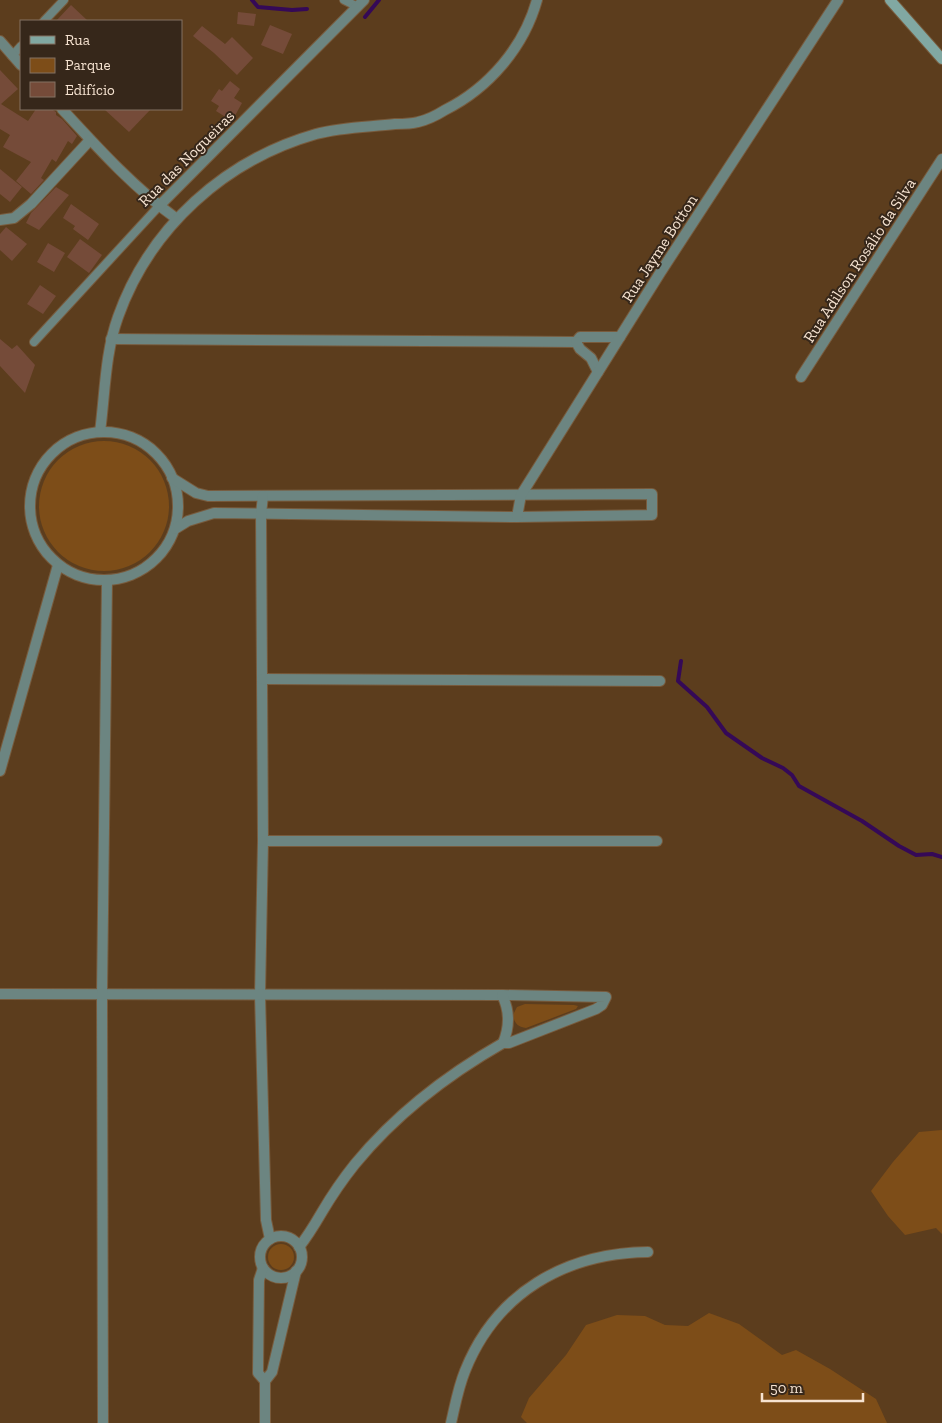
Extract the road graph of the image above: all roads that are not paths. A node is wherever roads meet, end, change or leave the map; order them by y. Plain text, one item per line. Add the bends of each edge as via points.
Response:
1 (64, 0) edge
2 (344, 0) edge
3 (537, 0) edge
4 (838, 0) edge
5 (890, 0) edge
6 (361, 3) edge
7 (45, 20) edge
8 (0, 41) edge
9 (20, 47) edge
10 (12, 56) junction
11 (942, 59) edge
12 (20, 64) edge
13 (63, 110) edge
14 (90, 140) junction
15 (942, 159) edge
16 (159, 206) junction
17 (176, 219) junction
18 (0, 220) edge
19 (620, 337) junction
20 (111, 339) junction
21 (34, 342) dead end
22 (576, 342) junction
23 (598, 372) junction
24 (801, 377) dead end
25 (100, 432) junction
26 (172, 478) junction
27 (521, 495) junction
28 (263, 496) junction
29 (261, 514) junction
30 (517, 517) junction
31 (175, 529) junction
32 (58, 565) junction
33 (107, 580) junction
34 (262, 679) junction
35 (660, 680) dead end
36 (0, 772) edge
37 (263, 840) junction
38 (657, 841) dead end
39 (0, 994) edge
40 (102, 994) junction
41 (260, 995) junction
42 (502, 995) junction
43 (503, 1043) junction
44 (270, 1239) junction
45 (299, 1247) junction
46 (648, 1252) dead end
47 (263, 1268) junction
48 (296, 1271) junction
49 (265, 1382) junction
50 (103, 1423) edge
51 (265, 1423) edge
52 (451, 1423) edge

1 - 7 lane
2 - 6 lane
3 - 17 street via 528,24 509,57 483,85 452,107 418,122 342,129 296,140 253,159 220,181
4 - 19 street, Rua Jayme Botton
5 - 11 street
6 - 16 street, Rua das Nogueiras
8 - 10 street
9 - 10 lane
10 - 12 street
13 - 14 street
14 - 16 street
14 - 18 street via 31,204 14,218
15 - 24 street, Rua Adilson Rosálio da Silva
16 - 17 street
16 - 21 lane, Rua das Nogueiras
17 - 20 street via 137,274
19 - 22 street via 580,337
19 - 23 street, Rua Jayme Botton
20 - 22 street
20 - 25 street
22 - 23 street
23 - 27 street, Rua Jayme Botton
25 - 26 street via 126,436 149,448
25 - 32 street via 64,444 45,461 33,484 31,522 41,546
26 - 28 street via 196,493 208,496
26 - 31 street via 178,503
27 - 28 street
27 - 30 street, Rua Jayme Botton
27 - 30 street via 652,494 652,515
28 - 29 street
29 - 30 street
29 - 31 street via 214,513
29 - 34 street
31 - 33 street via 163,552 144,569 120,579
32 - 33 street via 81,577
32 - 36 street
33 - 40 street
34 - 35 street
34 - 37 street
37 - 38 street
37 - 41 street
39 - 40 street
40 - 41 street
40 - 50 street
41 - 42 street
41 - 44 street via 266,1220
42 - 43 street via 509,1020
42 - 43 street via 606,997 596,1009
43 - 45 street via 441,1082 393,1123 356,1164
44 - 45 street via 276,1236 289,1238
44 - 47 street via 260,1255
45 - 48 street via 301,1259
46 - 52 street via 608,1255 580,1262 552,1273 519,1295 492,1323 472,1355 458,1391
47 - 48 street via 278,1278
47 - 49 street via 259,1280 258,1374
48 - 49 street via 272,1372
49 - 51 street

